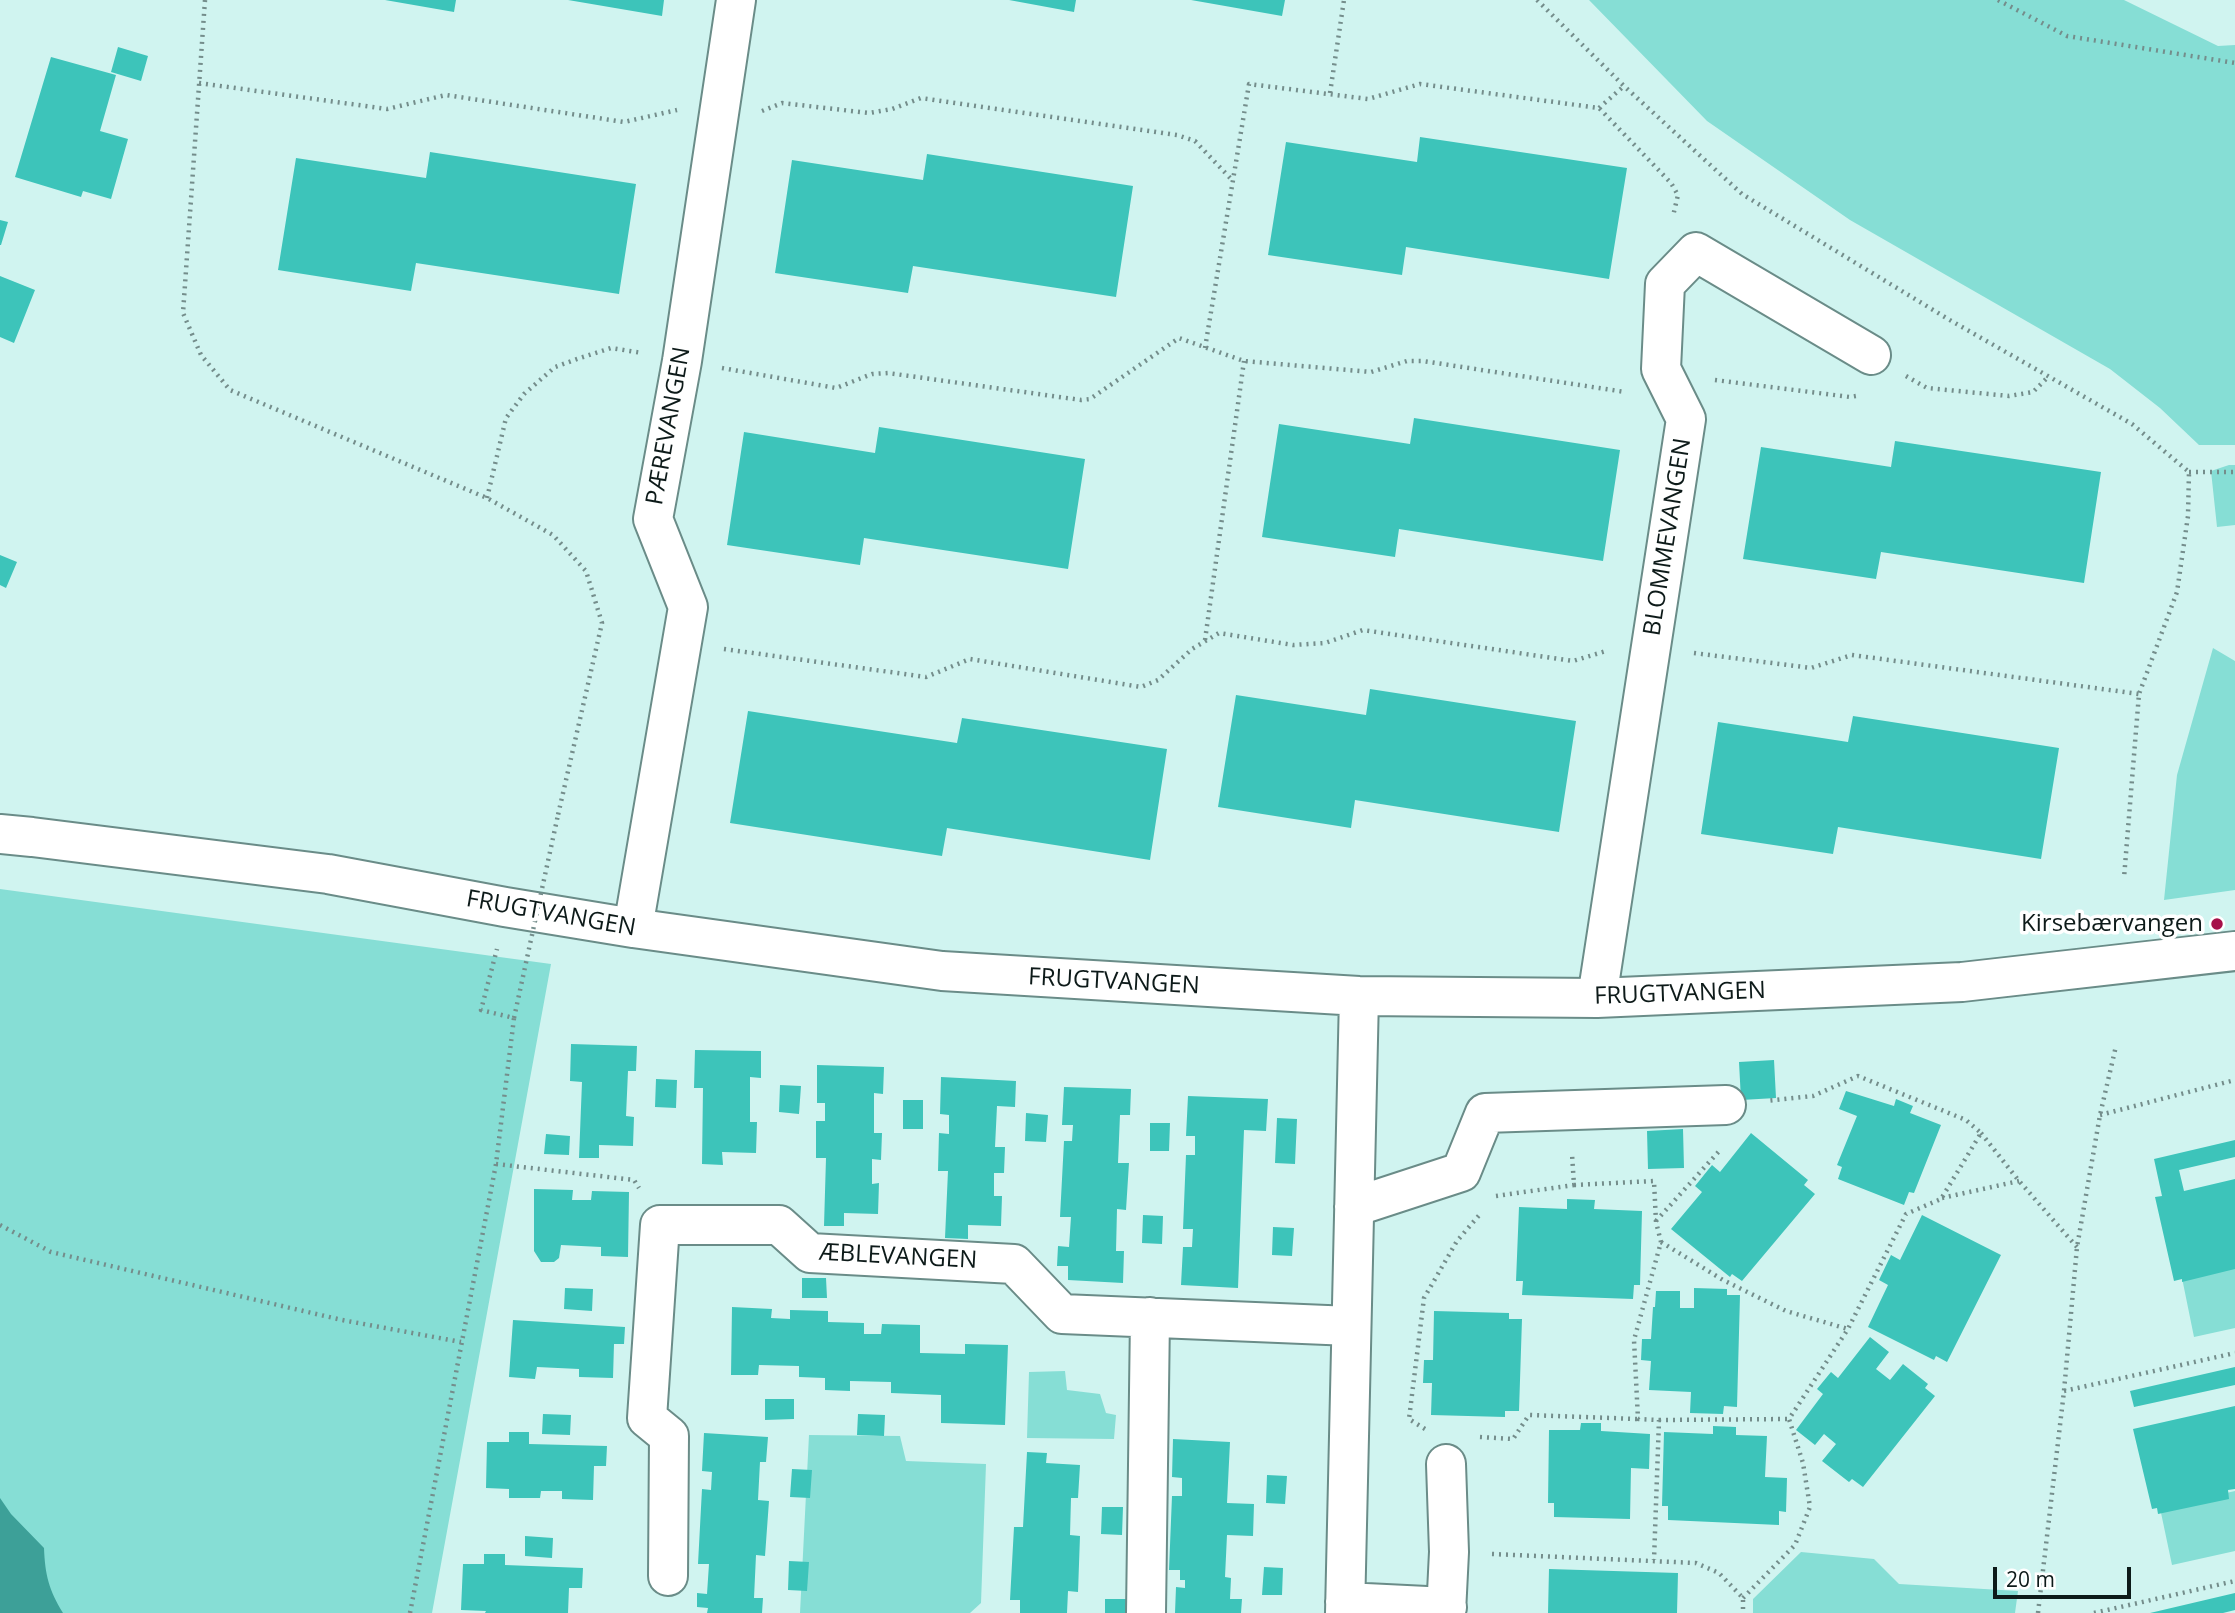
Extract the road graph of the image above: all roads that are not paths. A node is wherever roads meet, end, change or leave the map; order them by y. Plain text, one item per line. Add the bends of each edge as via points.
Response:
1 (736, 0) edge
2 (1871, 355) road end
3 (0, 834) edge
4 (633, 928) junction
5 (2235, 951) edge
6 (1359, 996) junction
7 (1597, 998) junction
8 (1727, 1123) road end
9 (1354, 1208) junction
10 (1150, 1317) junction
11 (1351, 1326) junction
12 (1446, 1464) road end
13 (668, 1576) dead end
14 (1345, 1607) edge
15 (1446, 1610) edge
16 (1146, 1613) edge

1 - 4 street, PÆREVANGEN via 682,361 653,519 688,607
2 - 7 street, BLOMMEVANGEN via 1696,252 1665,284 1661,369 1686,419
3 - 4 street, FRUGTVANGEN via 328,874
4 - 6 street, FRUGTVANGEN via 942,971
5 - 7 street, FRUGTVANGEN via 1962,982
6 - 7 street, FRUGTVANGEN
6 - 9 street
8 - 9 street via 1568,1110 1485,1113 1461,1172
9 - 11 street
10 - 11 street, ÆBLEVANGEN
10 - 13 street, ÆBLEVANGEN via 1062,1314 1014,1264 810,1253 779,1225 660,1226 647,1418 669,1436
10 - 16 street
11 - 14 street
12 - 15 street
14 - 15 street

